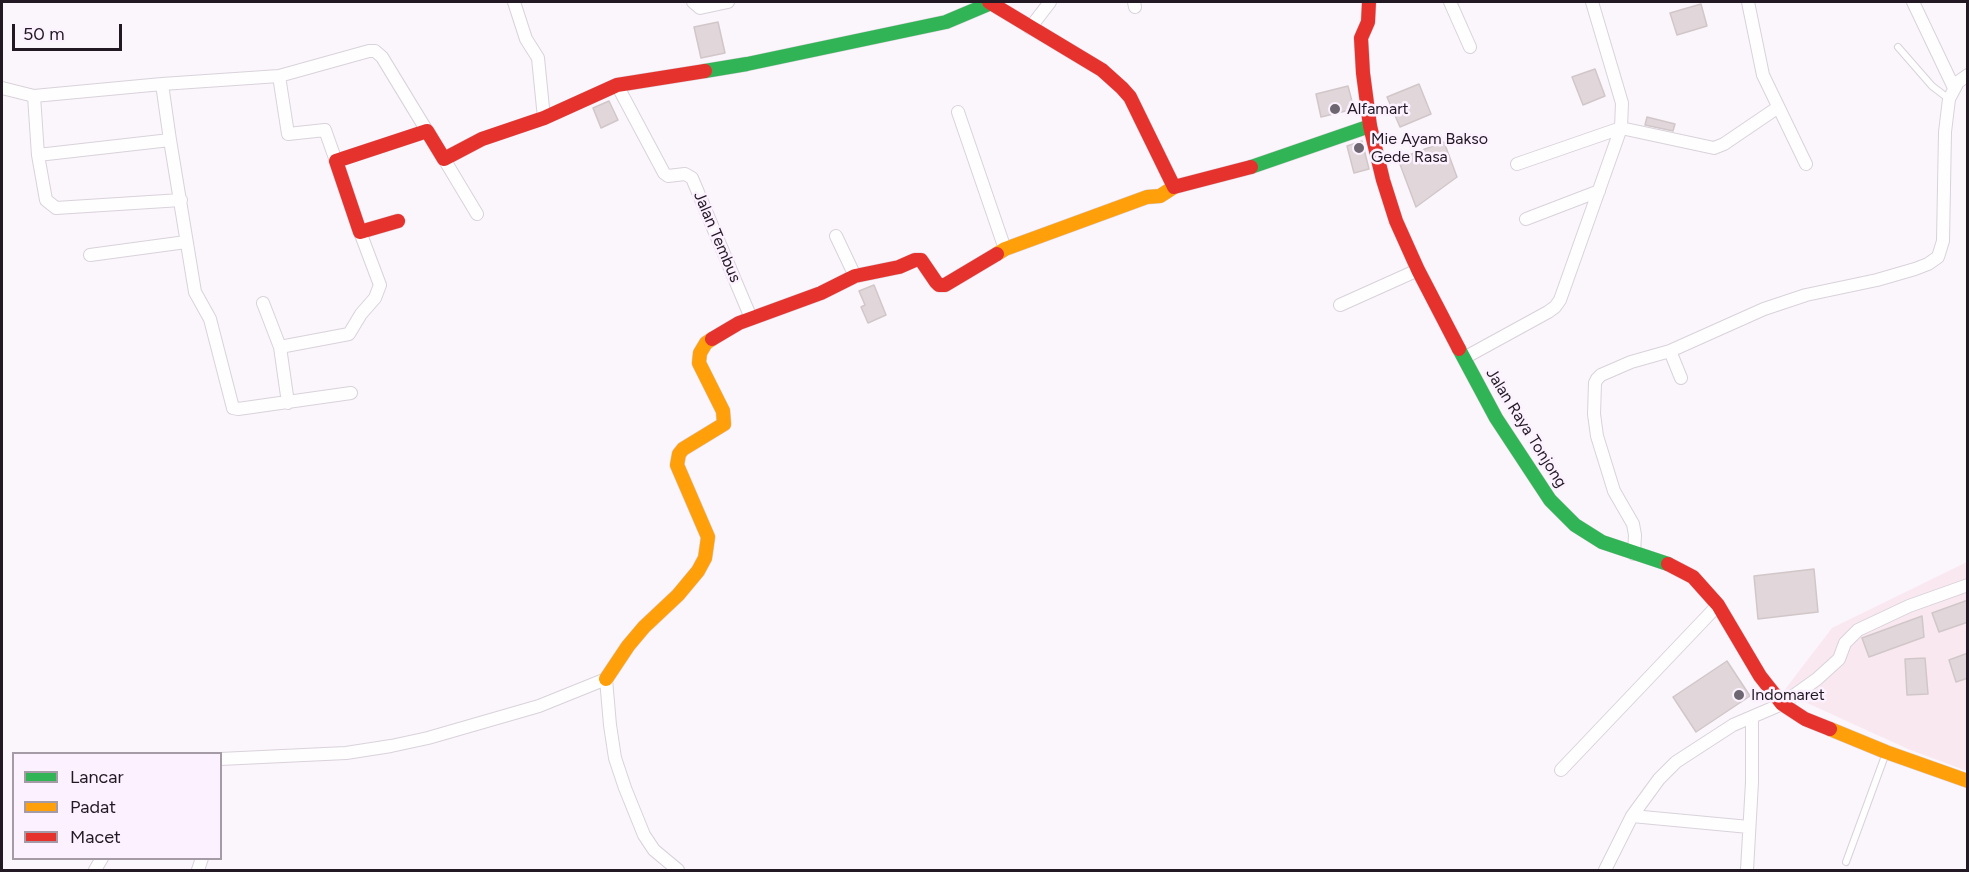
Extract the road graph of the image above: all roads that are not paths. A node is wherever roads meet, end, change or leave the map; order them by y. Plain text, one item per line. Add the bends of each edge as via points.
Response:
1 (514, 2) edge
2 (693, 2) edge
3 (728, 2) edge
4 (990, 2) edge
5 (1050, 2) edge
6 (1369, 2) edge
7 (1450, 2) edge
8 (1592, 2) edge
9 (1748, 2) edge
10 (1913, 2) edge
11 (1030, 28) junction
12 (1898, 46) dead end
13 (1470, 47) dead end
14 (1968, 75) edge
15 (279, 76) junction
16 (162, 84) junction
17 (617, 85) junction
18 (2, 88) edge
19 (1951, 94) junction
20 (34, 96) junction
21 (1777, 108) junction
22 (958, 112) dead end
23 (544, 118) junction
24 (1370, 126) junction
25 (1621, 128) junction
26 (427, 131) junction
27 (170, 140) junction
28 (38, 155) junction
29 (444, 159) junction
30 (336, 161) junction
31 (1517, 164) dead end
32 (1806, 164) dead end
33 (1174, 187) junction
34 (1599, 191) junction
35 (181, 200) junction
36 (477, 214) dead end
37 (1526, 219) dead end
38 (398, 221) dead end
39 (360, 232) junction
40 (836, 236) dead end
41 (186, 242) junction
42 (1005, 249) junction
43 (90, 255) dead end
44 (1418, 270) junction
45 (855, 276) junction
46 (263, 303) dead end
47 (1340, 305) dead end
48 (751, 318) junction
49 (280, 347) junction
50 (1670, 351) junction
51 (1464, 358) junction
52 (1682, 378) dead end
53 (351, 393) dead end
54 (288, 403) junction
55 (1635, 554) junction
56 (1968, 585) edge
57 (1718, 605) junction
58 (606, 679) junction
59 (1782, 704) junction
60 (1752, 717) junction
61 (1886, 752) junction
62 (222, 759) edge
63 (1561, 770) dead end
64 (1968, 781) edge
65 (1632, 816) junction
66 (1749, 827) junction
67 (1846, 862) dead end
68 (678, 870) edge
69 (1605, 870) edge
70 (1747, 870) edge

1 - 23 street via 526,39 538,58
2 - 3 street via 700,8
4 - 11 street
4 - 17 street via 946,22 747,64
5 - 11 street
6 - 24 street, Jalan Raya Tonjong via 1368,22 1361,38
7 - 13 street
8 - 25 street via 1622,103
9 - 21 street via 1763,75
10 - 19 street
11 - 33 street via 1102,70 1126,93
12 - 19 lane via 1932,86
14 - 19 street
15 - 16 street
15 - 26 street via 375,51
15 - 30 street via 288,134 325,129
16 - 20 street
16 - 27 street
17 - 23 street
17 - 48 street, Jalan Tembus via 664,173 692,178
18 - 20 street
19 - 50 street via 1945,132 1943,241 1938,257 1896,275 1784,302
20 - 28 street
21 - 25 street via 1714,148
21 - 32 street
22 - 42 street
23 - 29 street via 482,139
24 - 33 street via 1259,165
24 - 44 street, Jalan Raya Tonjong via 1396,221
25 - 31 street
25 - 34 street
26 - 29 street
26 - 30 street
27 - 28 street
27 - 35 street
28 - 35 street via 46,200 51,207
29 - 36 street
30 - 39 street
33 - 42 street via 1160,196 1147,197
34 - 37 street
34 - 51 street via 1558,304
35 - 41 street
38 - 39 street
39 - 49 street via 380,285 375,298 349,334
40 - 45 street
41 - 43 street
41 - 54 street via 195,292 210,319 233,408
42 - 45 street via 945,285 939,285 918,259
44 - 47 street
44 - 51 street, Jalan Raya Tonjong
45 - 48 street via 821,293
46 - 49 street
48 - 58 street via 717,334 702,348 700,369 723,411 724,424 682,449 677,460 708,537 705,558 678,595 628,646
49 - 54 street
50 - 52 street
50 - 55 street via 1611,370 1595,383 1598,435 1614,491 1633,524
51 - 55 street, Jalan Raya Tonjong via 1496,418 1563,515 1587,534
53 - 54 street
55 - 57 street, Jalan Raya Tonjong via 1683,571
56 - 59 street via 1858,630 1845,643 1833,666
57 - 59 street, Jalan Raya Tonjong via 1760,676
57 - 63 street
58 - 62 street via 539,706 391,746 346,753
58 - 68 street via 615,758 631,804 654,850
59 - 60 street
59 - 61 street, Jalan Raya Tonjong via 1806,719
60 - 65 street via 1732,725 1676,762
60 - 66 street
61 - 64 street, Jalan Raya Tonjong
61 - 67 lane
65 - 66 street
65 - 69 street
66 - 70 street

